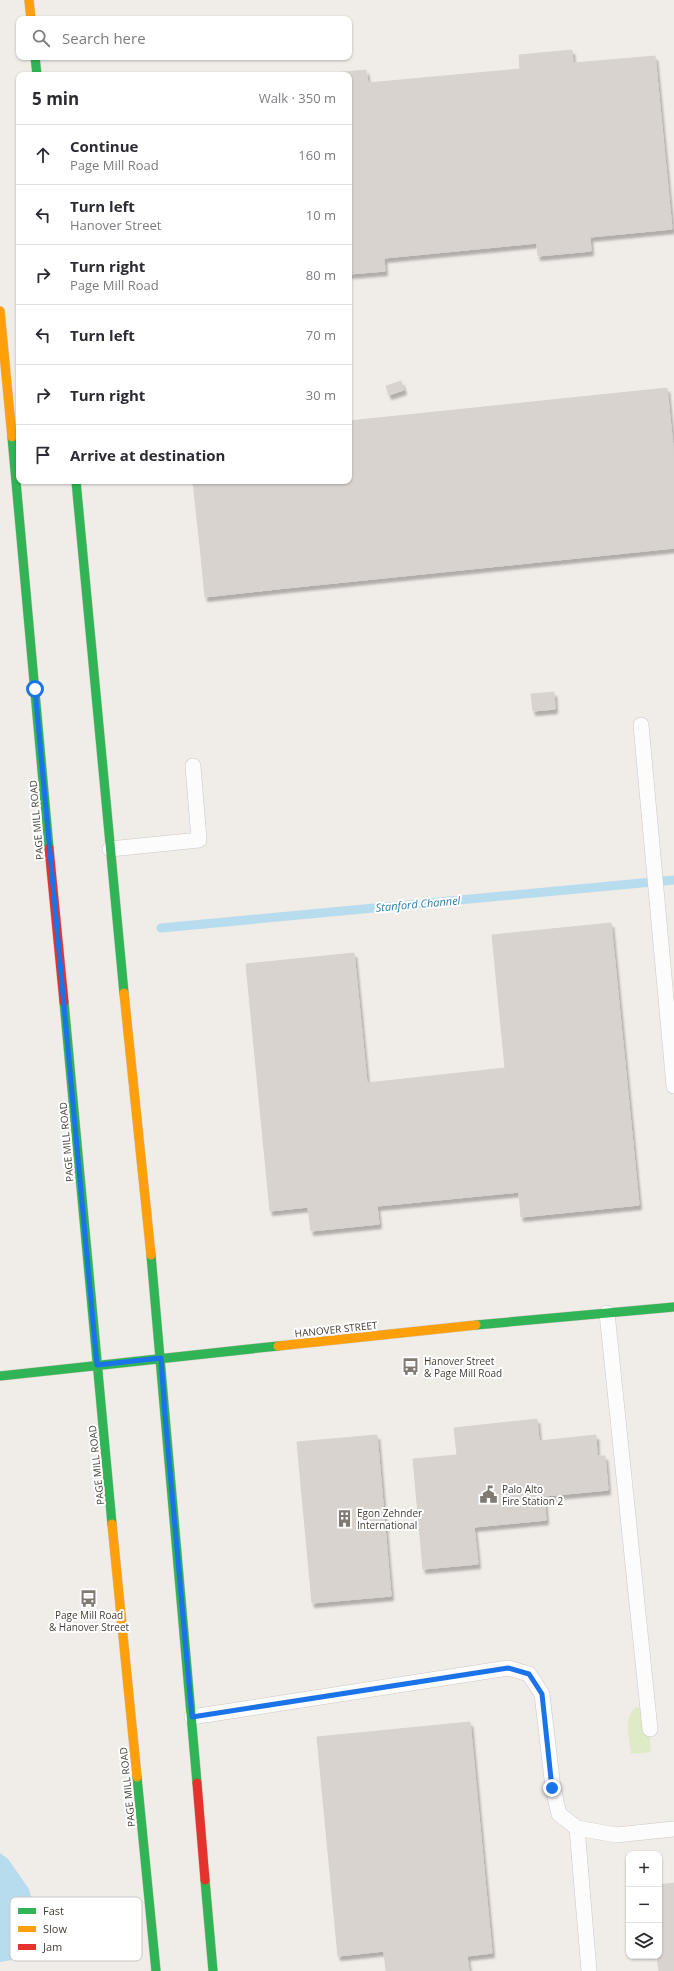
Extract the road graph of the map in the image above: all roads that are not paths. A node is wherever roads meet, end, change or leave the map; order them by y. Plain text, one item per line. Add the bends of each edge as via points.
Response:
1 (29, 0) edge
2 (31, 16) edge
3 (35, 60) edge
4 (37, 72) edge
5 (0, 311) edge
6 (76, 484) edge
7 (641, 725) dead end
8 (193, 766) dead end
9 (110, 849) junction
10 (674, 1086) edge
11 (674, 1307) edge
12 (606, 1313) junction
13 (161, 1358) junction
14 (97, 1365) junction
15 (0, 1376) edge
16 (192, 1717) junction
17 (650, 1729) dead end
18 (577, 1828) junction
19 (674, 1829) edge
20 (156, 1971) edge
21 (213, 1971) edge
22 (589, 1971) edge

1 - 2 main road
3 - 4 main road
5 - 14 main road, PAGE MILL ROAD
6 - 9 main road
7 - 10 lane
8 - 9 lane via 200,840
9 - 13 main road
11 - 12 main road, HANOVER STREET
12 - 13 main road, HANOVER STREET
12 - 17 lane
13 - 14 main road, HANOVER STREET
13 - 16 main road
14 - 15 main road, HANOVER STREET
14 - 20 main road, PAGE MILL ROAD
16 - 18 lane via 508,1668 529,1674 542,1694 552,1788 559,1814
16 - 21 main road
18 - 19 lane via 616,1835
18 - 22 lane

